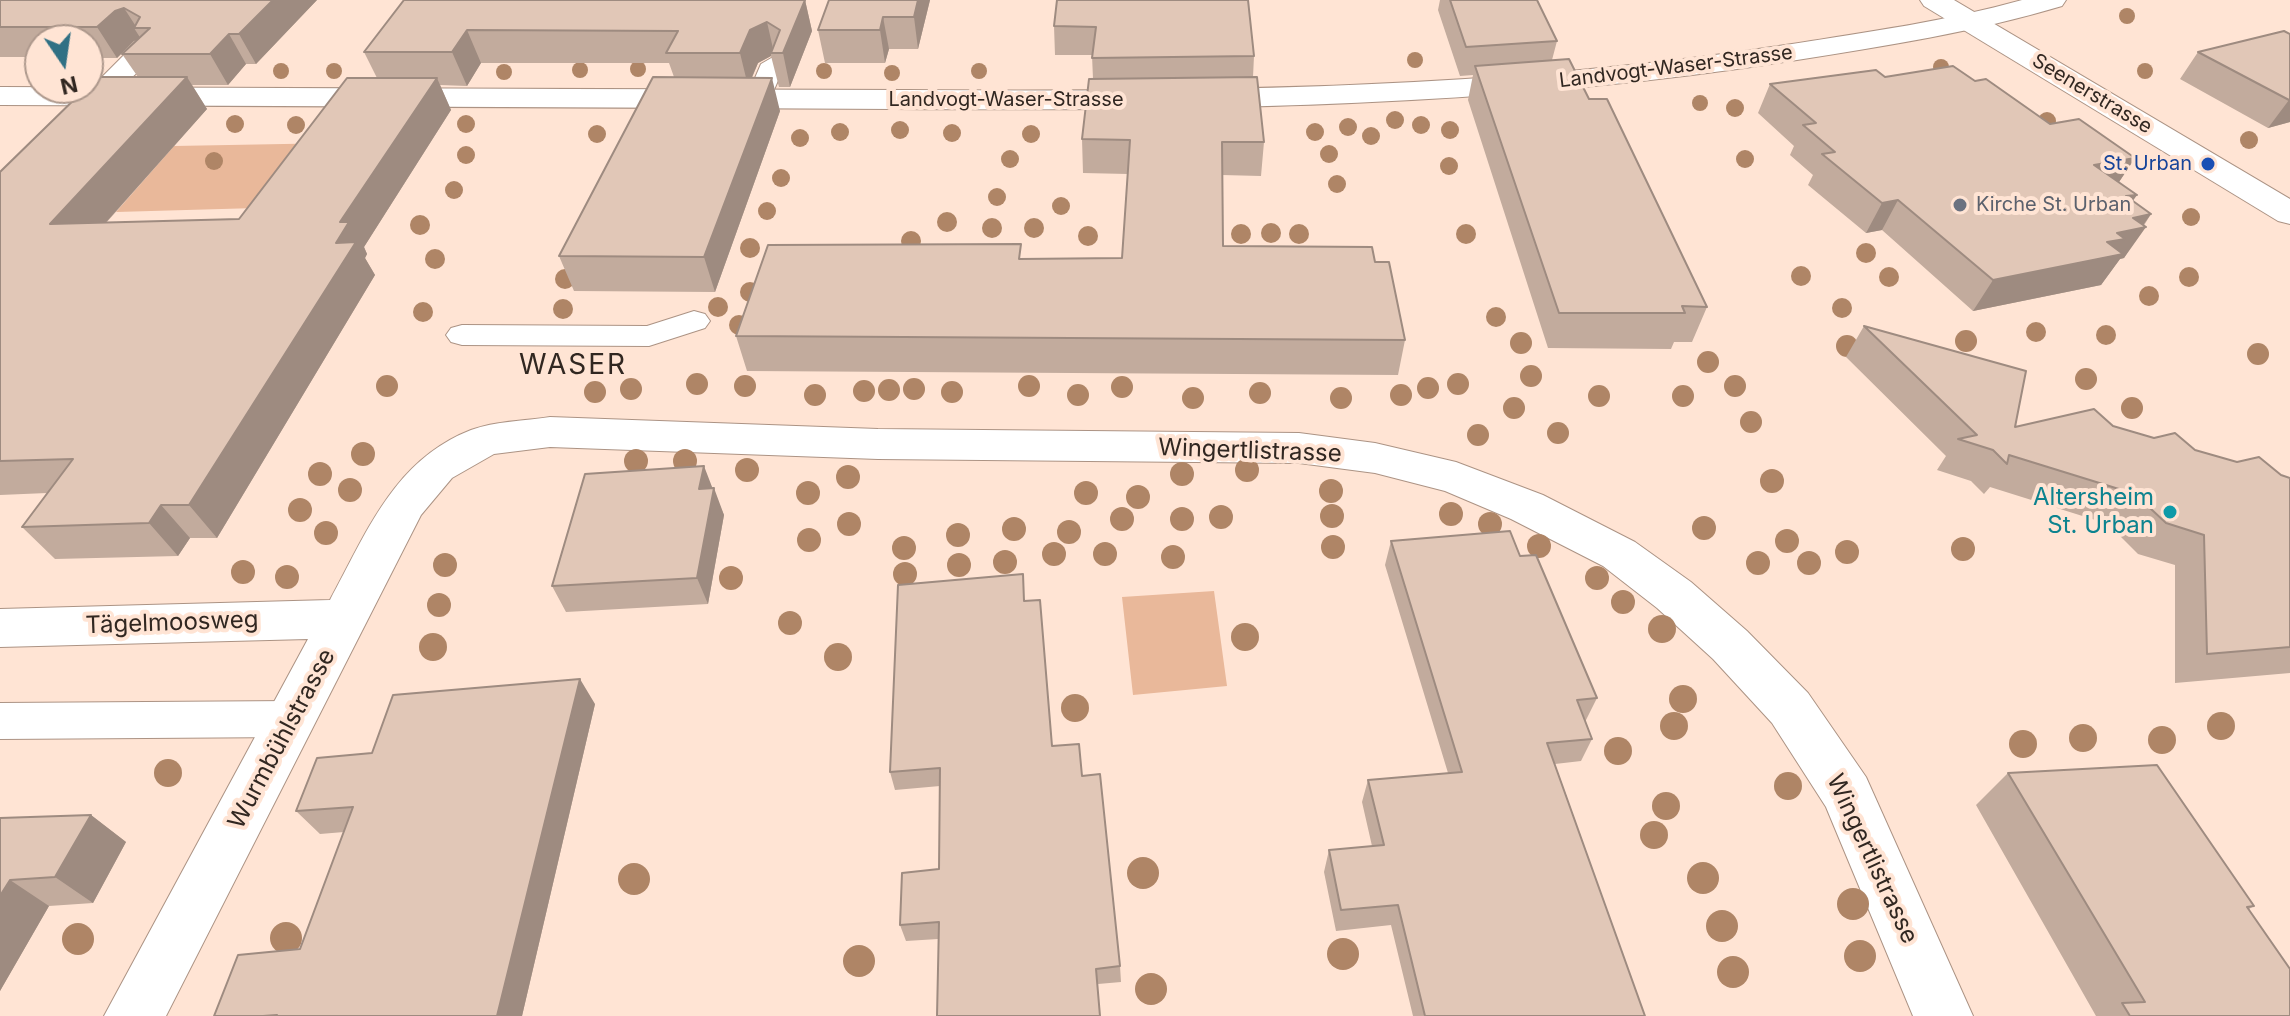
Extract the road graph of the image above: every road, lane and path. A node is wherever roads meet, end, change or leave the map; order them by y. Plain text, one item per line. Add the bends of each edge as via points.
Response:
1 (1934, 0) edge
2 (2052, 0) edge
3 (1970, 21) junction
4 (144, 48) edge
5 (773, 64) edge
6 (104, 90) edge
7 (0, 96) edge
8 (24, 96) edge
9 (104, 96) edge
10 (759, 99) junction
11 (2290, 214) edge
12 (694, 321) dead end
13 (462, 335) dead end
14 (437, 467) joint
15 (344, 619) junction
16 (0, 628) edge
17 (292, 719) junction
18 (0, 721) edge
19 (134, 1016) edge
20 (1943, 1016) edge

1 - 3 street, Seenerstrasse
2 - 3 street, Landvogt-Waser-Strasse
3 - 10 street, Landvogt-Waser-Strasse via 1684,70 1458,91 1291,99
3 - 11 street, Seenerstrasse
4 - 6 lane
5 - 10 lane
7 - 8 street, Landvogt-Waser-Strasse
9 - 10 street, Landvogt-Waser-Strasse
12 - 13 lane via 649,336
14 - 15 street, Wurmbühlstrasse via 404,505
14 - 20 street, Wingertlistrasse via 485,441 550,432 878,444 1299,448 1375,458 1456,478 1619,554 1719,635 1790,708 1847,794
15 - 16 street, Tägelmoosweg
15 - 17 street, Wurmbühlstrasse
17 - 18 lane
17 - 19 street, Wurmbühlstrasse

